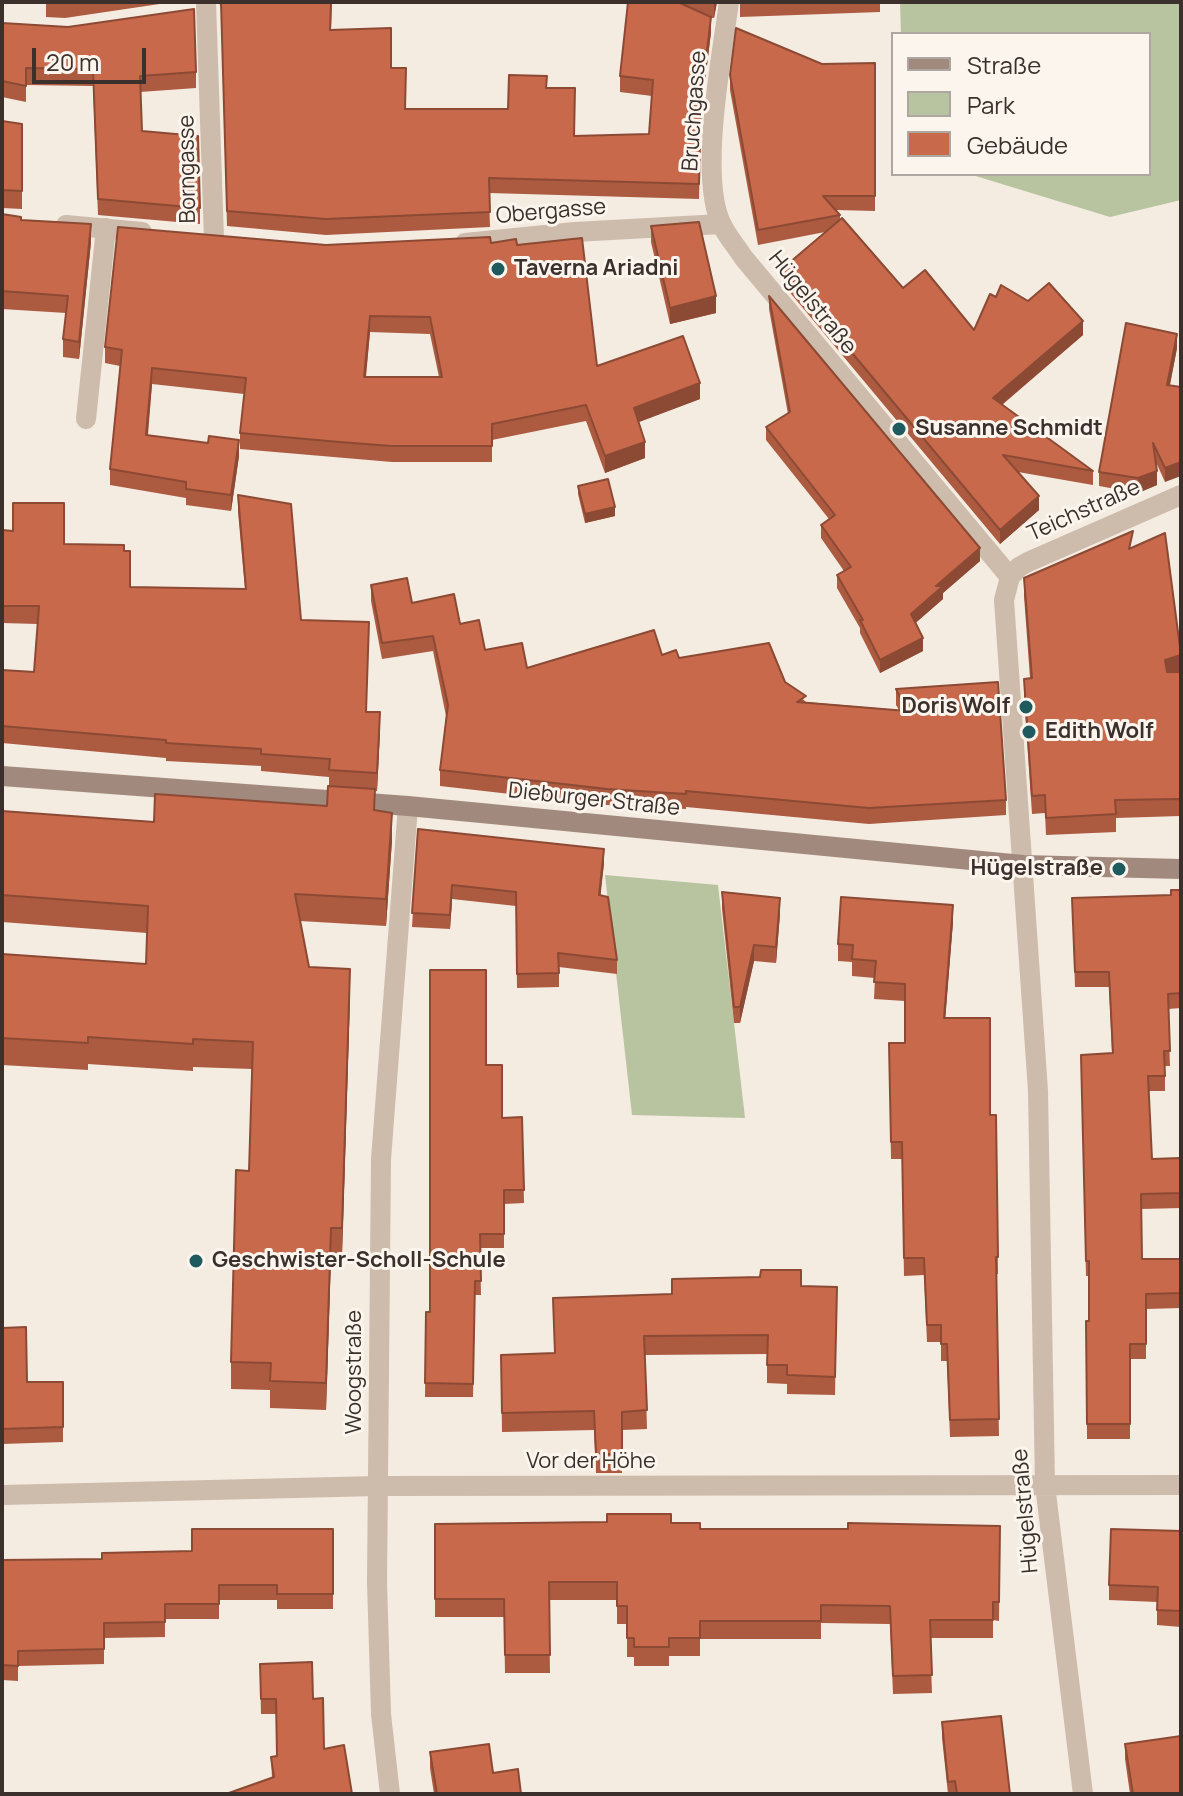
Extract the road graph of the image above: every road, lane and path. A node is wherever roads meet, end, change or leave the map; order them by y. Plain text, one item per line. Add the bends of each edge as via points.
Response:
1 (729, 2) edge
2 (207, 6) edge
3 (182, 14) edge
4 (49, 224) edge
5 (721, 224) junction
6 (106, 228) junction
7 (167, 235) edge
8 (213, 239) edge
9 (449, 244) edge
10 (86, 419) dead end
11 (1181, 495) edge
12 (1010, 577) junction
13 (2, 776) edge
14 (408, 806) junction
15 (1023, 865) junction
16 (1181, 869) edge
17 (1045, 1485) junction
18 (1181, 1485) edge
19 (378, 1486) junction
20 (2, 1495) edge
21 (390, 1794) edge
22 (1083, 1794) edge

1 - 5 street, Bruchgasse via 712,155
2 - 3 street
2 - 8 street, Borngasse
4 - 6 street
5 - 9 street, Obergasse
5 - 12 street, Hügelstraße
6 - 7 street
6 - 10 street
11 - 12 street, Teichstraße via 1028,562
12 - 15 street, Hügelstraße via 1004,600
13 - 14 street, Dieburger Straße
14 - 15 street, Dieburger Straße
14 - 19 street, Woogstraße via 381,1159
15 - 16 street, Dieburger Straße
15 - 17 street, Hügelstraße via 1038,1091
17 - 18 street, Vor der Höhe
17 - 19 street, Vor der Höhe
17 - 22 street, Hügelstraße
19 - 20 street, Vor der Höhe
19 - 21 street, Woogstraße via 381,1699

